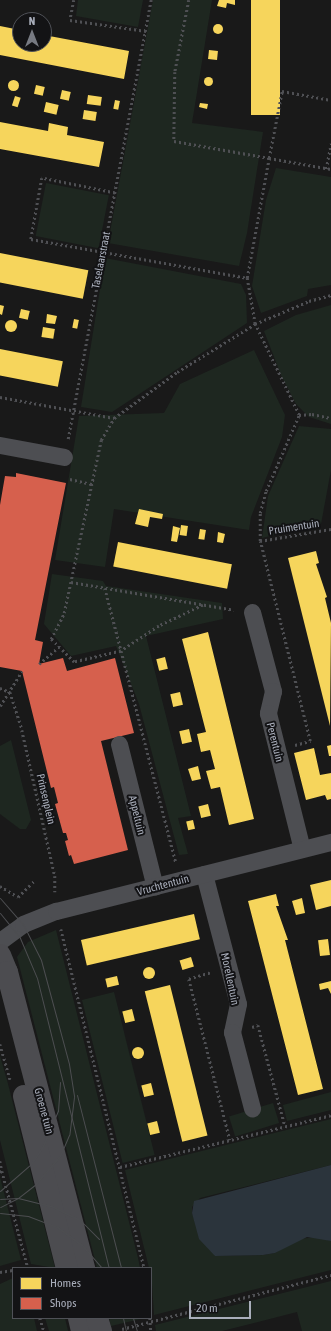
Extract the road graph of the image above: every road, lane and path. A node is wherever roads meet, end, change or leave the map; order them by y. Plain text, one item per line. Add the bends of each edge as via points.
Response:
1 (74, 0) edge
2 (151, 0) edge
3 (189, 0) edge
4 (146, 32) junction
5 (331, 100) edge
6 (331, 143) edge
7 (269, 158) junction
8 (326, 169) junction
9 (331, 170) edge
10 (115, 192) junction
11 (103, 252) junction
12 (248, 278) junction
13 (331, 295) edge
14 (255, 324) junction
15 (0, 397) edge
16 (74, 411) junction
17 (299, 415) junction
18 (114, 418) junction
19 (331, 418) edge
20 (0, 445) edge
21 (64, 457) joint
22 (70, 479) dead end
23 (92, 484) junction
24 (331, 529) edge
25 (260, 541) junction
26 (71, 582) junction
27 (105, 588) junction
28 (203, 605) junction
29 (276, 605) junction
30 (252, 612) junction
31 (60, 646) junction
32 (121, 651) junction
33 (39, 664) dead end
34 (22, 672) dead end
35 (0, 688) edge
36 (10, 692) junction
37 (0, 706) edge
38 (119, 744) dead end
39 (277, 749) junction
40 (331, 842) edge
41 (302, 849) junction
42 (204, 874) junction
43 (36, 879) dead end
44 (181, 880) junction
45 (0, 886) edge
46 (155, 887) junction
47 (56, 911) junction
48 (0, 941) edge
49 (0, 955) edge
50 (228, 969) junction
51 (0, 1004) edge
52 (232, 1032) junction
53 (252, 1108) dead end
54 (331, 1115) edge
55 (285, 1126) junction
56 (230, 1140) junction
57 (0, 1161) edge
58 (120, 1167) junction
59 (1, 1172) edge
60 (28, 1267) edge
61 (67, 1267) edge
62 (84, 1267) edge
63 (144, 1267) edge
64 (12, 1270) edge
65 (0, 1272) edge
66 (331, 1276) edge
67 (40, 1319) edge
68 (79, 1319) edge
69 (98, 1319) edge
70 (150, 1322) junction
71 (110, 1330) edge
72 (44, 1331) edge
73 (82, 1331) edge
74 (151, 1331) edge

1 - 4 path via 70,20
2 - 4 path, Taselaarstraat
3 - 7 path via 175,72 174,141
4 - 10 path, Taselaarstraat
5 - 7 path via 311,94 282,91
6 - 8 path
7 - 8 path
7 - 12 path
8 - 9 path
10 - 11 path, Taselaarstraat
10 - 11 path via 42,178 35,208 31,239
11 - 12 path
11 - 16 path, Taselaarstraat
12 - 14 path
13 - 14 path via 309,301
14 - 17 path
14 - 18 path via 177,372
15 - 16 path
16 - 18 path
16 - 21 path, Taselaarstraat
17 - 19 path via 312,414
17 - 25 path via 266,491 260,512
18 - 23 path via 101,440
20 - 21 street
22 - 23 path
23 - 26 path
24 - 25 path, Pruimentuin
25 - 29 path
26 - 27 path
26 - 31 path via 64,613 50,638
27 - 28 path
27 - 32 path
28 - 30 path
28 - 32 path via 159,626
29 - 30 path
29 - 39 path via 310,741
30 - 39 street, Perentuin via 273,691 268,713
31 - 32 path via 74,662
31 - 33 path
32 - 44 path
34 - 36 path
35 - 36 path
36 - 37 path
36 - 47 path, Prinsenplein via 22,730 55,876
38 - 46 street, Appeltuin
39 - 41 street, Perentuin
40 - 41 street, Vruchtentuin
41 - 42 street, Vruchtentuin
42 - 44 street, Vruchtentuin
42 - 50 street, Morellentuin
43 - 45 path via 18,897
44 - 46 street, Vruchtentuin
46 - 47 street, Vruchtentuin
47 - 48 street, Vruchtentuin via 23,924
47 - 58 path, Prinsenplein
49 - 62 street, Groene tuin via 7,972
50 - 52 street, Morellentuin via 238,1004
50 - 56 path via 190,979
51 - 61 street, Groene tuin
52 - 53 street, Morellentuin
52 - 55 path via 258,1025
54 - 55 path
55 - 56 path
56 - 58 path
57 - 59 path
58 - 63 path, Prinsenplein
59 - 60 path
64 - 65 path
66 - 70 path
67 - 72 path
68 - 73 street
69 - 71 street
70 - 71 path
70 - 74 path

